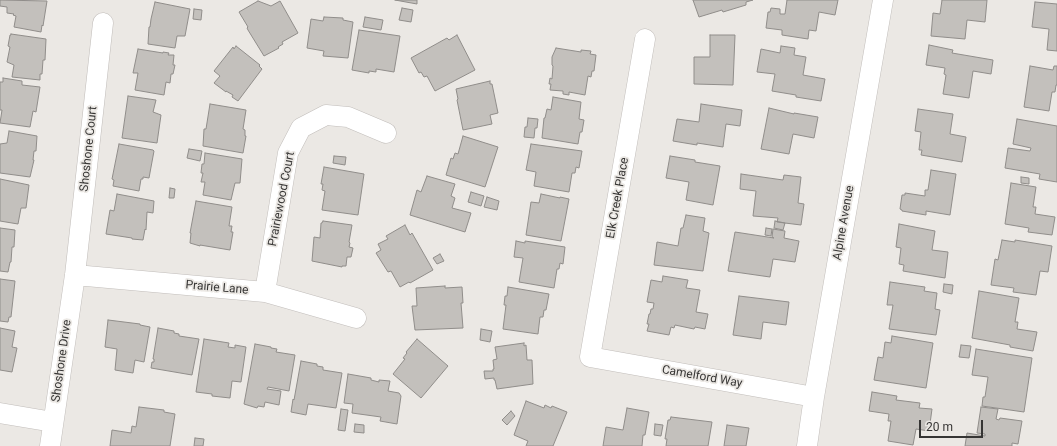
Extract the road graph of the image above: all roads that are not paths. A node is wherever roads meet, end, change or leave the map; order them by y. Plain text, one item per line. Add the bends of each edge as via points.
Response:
1 (883, 0) edge
2 (103, 23) dead end
3 (645, 39) dead end
4 (386, 134) dead end
5 (75, 276) junction
6 (265, 292) junction
7 (356, 318) dead end
8 (590, 357) joint
9 (814, 397) junction
10 (0, 413) edge
11 (53, 422) junction
12 (50, 446) edge
13 (806, 446) edge

1 - 9 street, Alpine Avenue
2 - 5 street, Shoshone Court
3 - 8 street, Elk Creek Place
4 - 6 street, Prairiewood Court via 348,117 326,116 301,128 288,153
5 - 6 street, Prairie Lane
5 - 11 street, Shoshone Drive
6 - 7 street, Prairie Lane
8 - 9 street, Camelford Way
9 - 13 street, Alpine Avenue
10 - 11 street
11 - 12 street, Shoshone Drive

